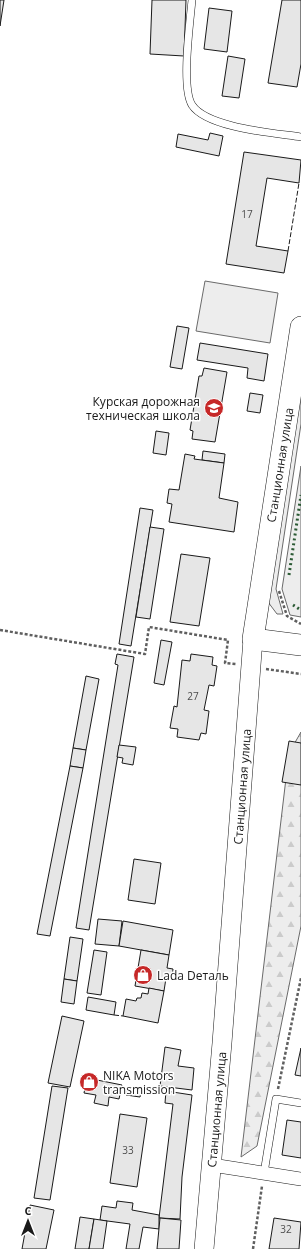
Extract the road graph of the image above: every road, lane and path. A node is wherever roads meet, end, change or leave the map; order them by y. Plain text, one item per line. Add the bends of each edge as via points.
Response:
1 (192, 0) edge
2 (301, 137) edge
3 (301, 327) edge
4 (278, 589) dead end
5 (301, 624) edge
6 (0, 630) edge
7 (253, 639) junction
8 (228, 640) dead end
9 (301, 646) edge
10 (301, 978) edge
11 (276, 1099) junction
12 (301, 1103) edge
13 (212, 1165) junction
14 (264, 1173) junction
15 (301, 1179) edge
16 (204, 1249) edge
17 (253, 1249) edge

1 - 2 lane via 187,80 192,105 201,114 229,126
3 - 7 main road, Станционная улица
4 - 5 path via 287,616
6 - 8 path via 145,654 149,627
7 - 9 main road
7 - 13 main road, Станционная улица
10 - 11 path
11 - 12 lane
11 - 14 lane
13 - 14 street
13 - 16 main road, Станционная улица
14 - 15 street
14 - 17 path

